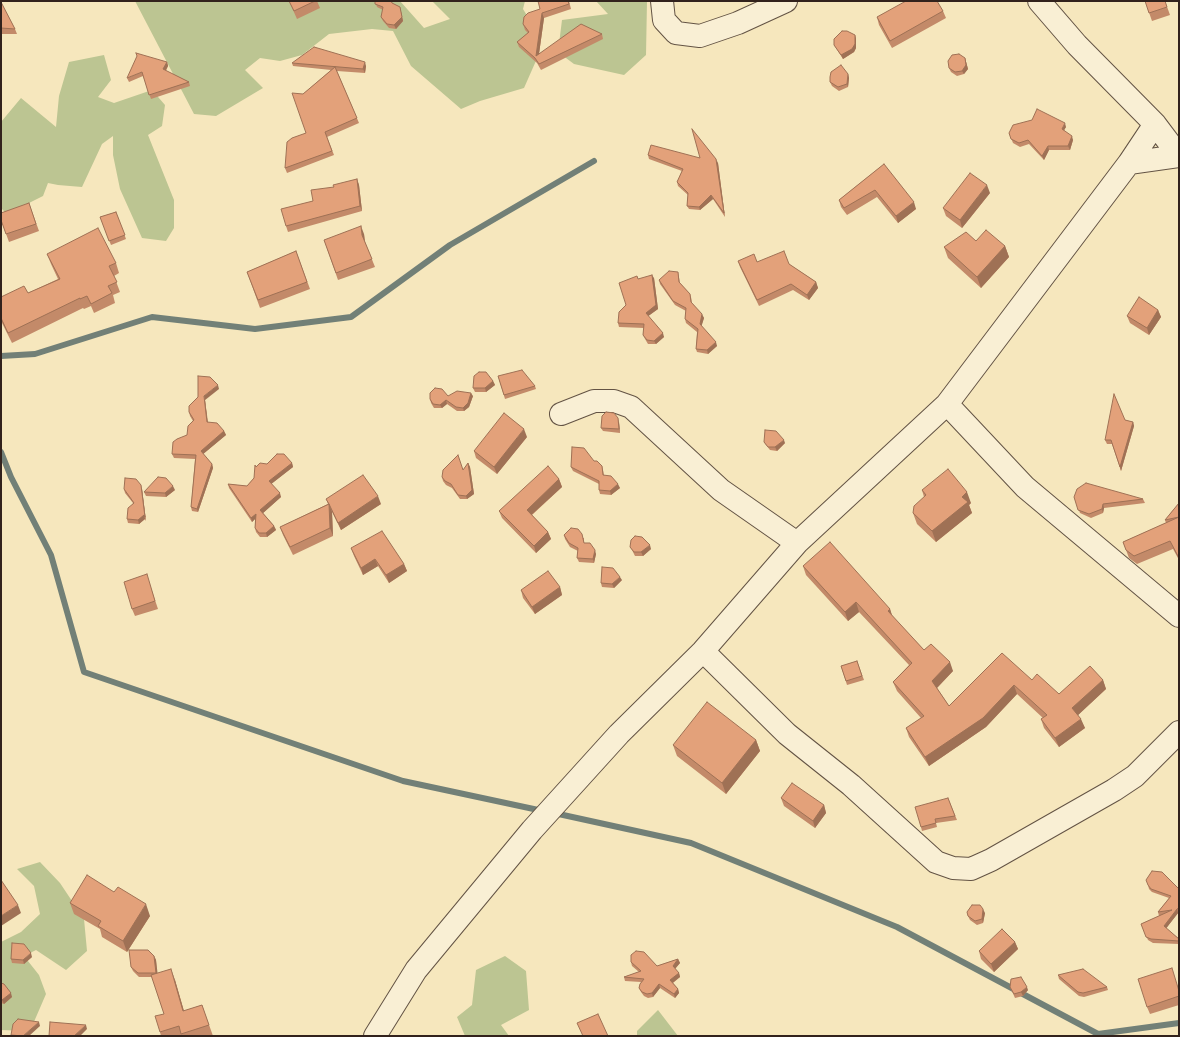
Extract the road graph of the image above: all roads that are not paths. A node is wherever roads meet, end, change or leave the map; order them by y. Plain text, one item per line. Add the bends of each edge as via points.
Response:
1 (662, 1) edge
2 (786, 1) edge
3 (1039, 1) edge
4 (1155, 124) junction
5 (1179, 156) edge
6 (1129, 163) junction
7 (947, 404) junction
8 (561, 414) dead end
9 (797, 543) junction
10 (1179, 616) edge
11 (703, 651) junction
12 (1179, 732) edge
13 (375, 1036) edge

1 - 2 street via 664,20 676,33 700,36 738,23
3 - 4 street via 1077,45
4 - 5 street
4 - 6 street
5 - 6 street
6 - 7 street
7 - 9 street
7 - 10 street via 1025,487
8 - 9 street via 594,401 614,401 631,407 721,490
9 - 11 street
11 - 12 street via 787,734 851,785 936,862 953,868 971,869 991,860 1114,790 1135,776
11 - 13 street via 619,734 532,830 416,970

